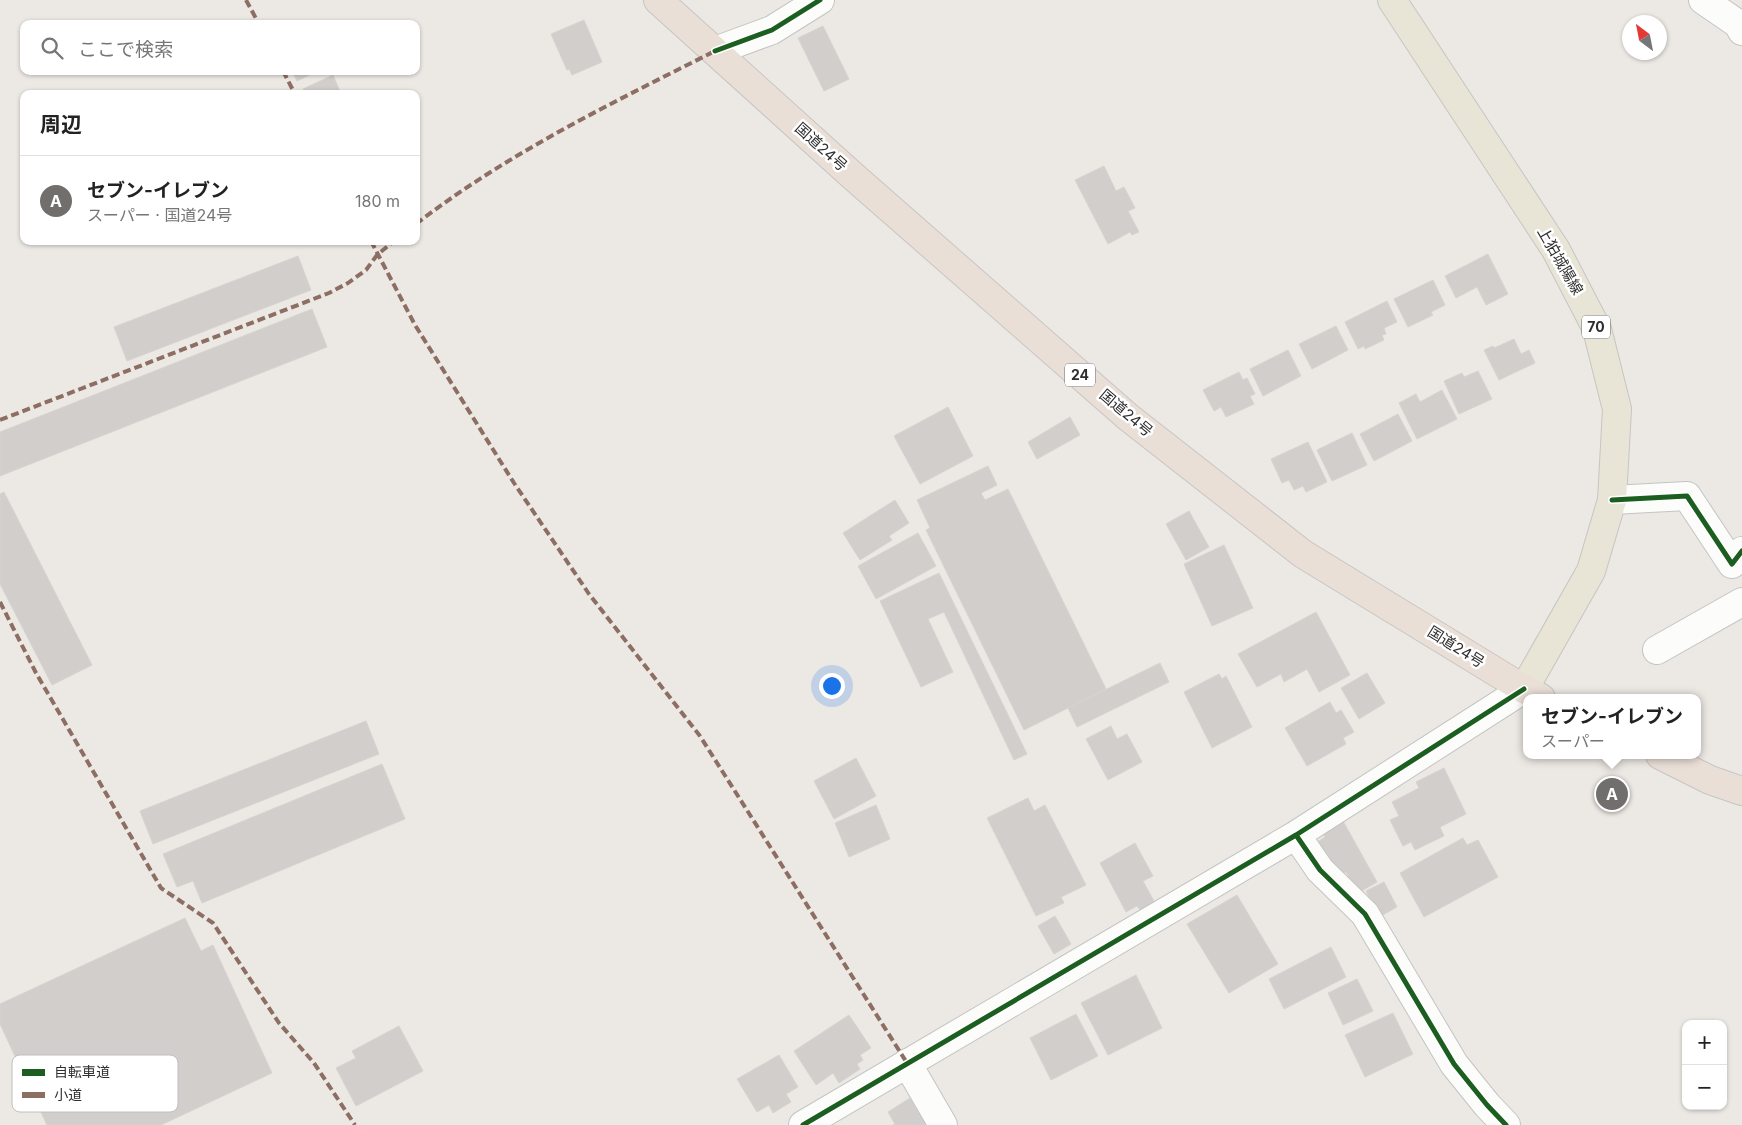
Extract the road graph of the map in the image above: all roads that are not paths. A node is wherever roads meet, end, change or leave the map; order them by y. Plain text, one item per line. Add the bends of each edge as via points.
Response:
1 (658, 0) edge
2 (820, 0) edge
3 (1392, 0) edge
4 (1703, 0) edge
5 (1742, 31) edge
6 (715, 51) junction
7 (1612, 500) junction
8 (1739, 565) edge
9 (1742, 602) edge
10 (1657, 650) dead end
11 (1533, 694) edge
12 (1523, 700) edge
13 (1668, 759) edge
14 (1742, 791) edge
15 (1296, 835) junction
16 (906, 1063) junction
17 (803, 1125) edge
18 (943, 1125) edge
19 (1506, 1125) edge

1 - 6 highway, 国道24号 / 24
2 - 6 street via 772,30
3 - 7 main road, 上狛城陽線 / 70 via 1556,250 1597,329 1617,409
4 - 5 street via 1738,24
6 - 11 highway, 国道24号 / 24 via 1128,417 1303,554
7 - 8 street via 1687,496
7 - 11 main road, 上狛城陽線 / 70 via 1591,571
9 - 10 street
12 - 15 street
13 - 14 highway via 1710,780
15 - 16 street
15 - 19 street via 1320,870 1365,914 1454,1064
16 - 17 street
16 - 18 street

